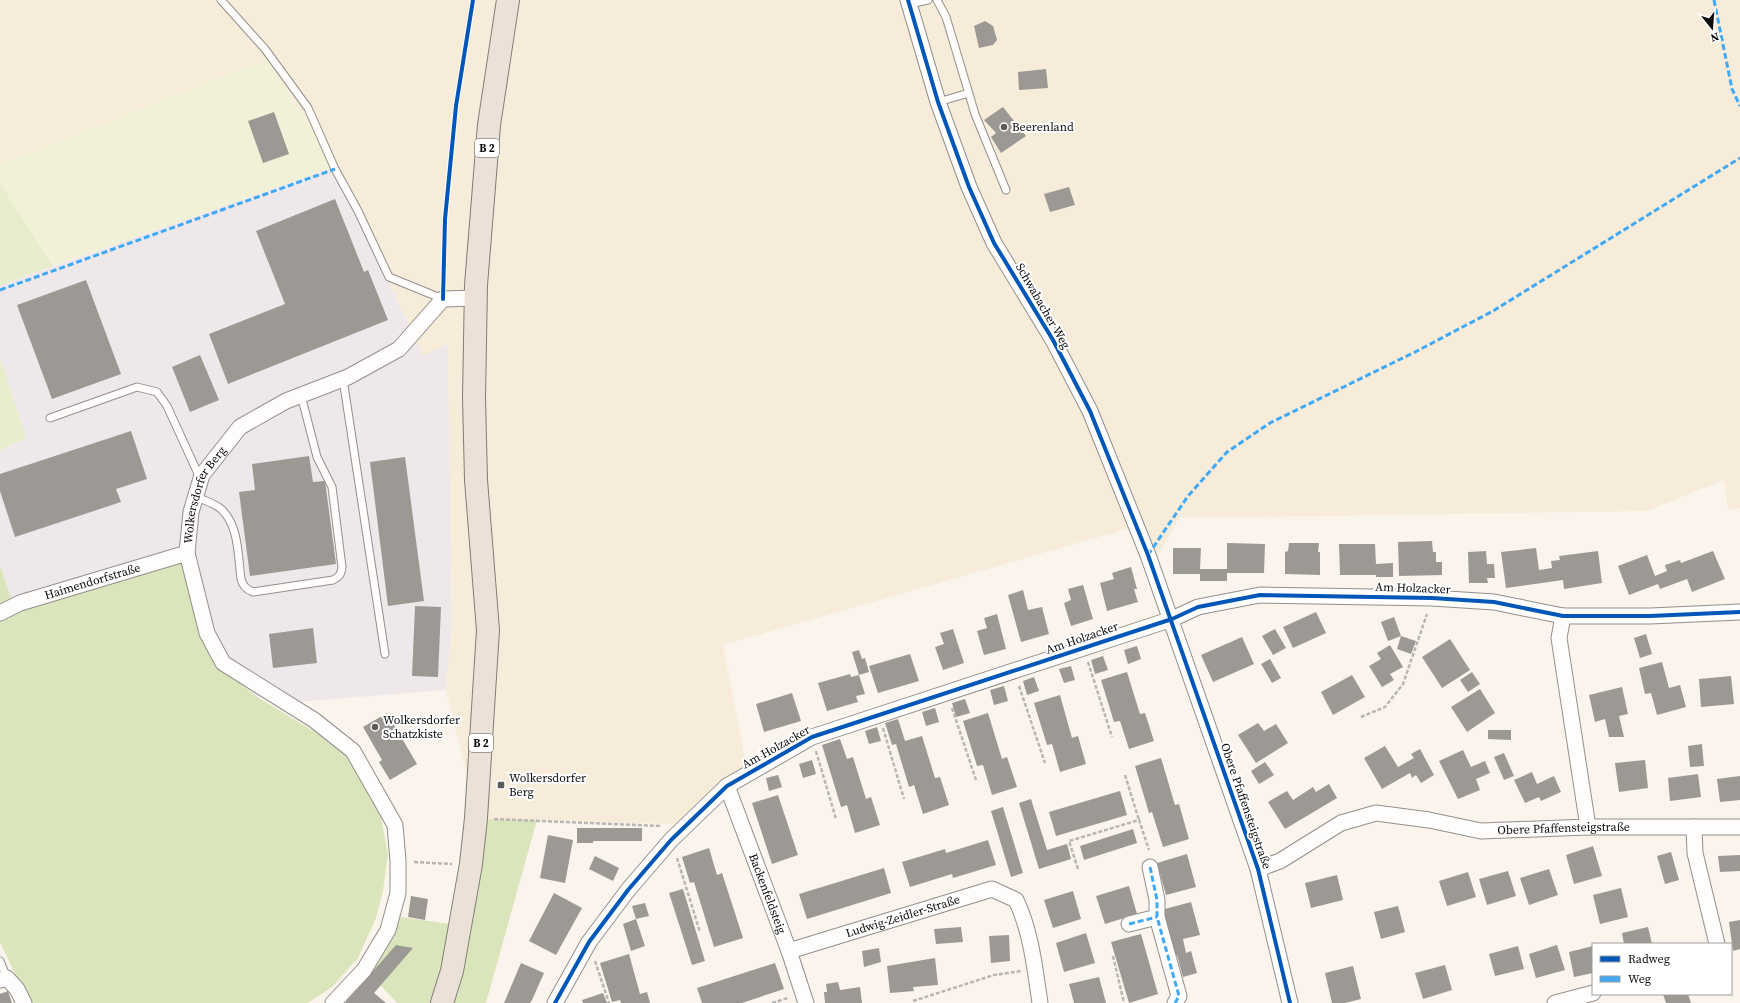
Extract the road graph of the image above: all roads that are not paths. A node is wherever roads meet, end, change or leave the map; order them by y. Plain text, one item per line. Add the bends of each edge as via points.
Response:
1 (222, 0) edge
2 (508, 0) edge
3 (928, 0) edge
4 (937, 0) edge
5 (908, 2) edge
6 (969, 93) junction
7 (938, 102) junction
8 (1006, 190) dead end
9 (476, 298) junction
10 (443, 299) junction
11 (343, 378) junction
12 (301, 395) junction
13 (50, 418) dead end
14 (201, 480) junction
15 (196, 497) junction
16 (187, 553) junction
17 (1740, 612) edge
18 (0, 613) edge
19 (1564, 616) junction
20 (1172, 619) junction
21 (385, 654) dead end
22 (727, 786) junction
23 (1588, 827) junction
24 (1694, 827) junction
25 (1740, 827) edge
26 (1150, 867) dead end
27 (1258, 869) junction
28 (1157, 917) junction
29 (1129, 924) dead end
30 (1717, 943) edge
31 (789, 951) junction
32 (0, 962) edge
33 (3, 979) edge
34 (1592, 993) edge
35 (24, 1003) edge
36 (333, 1003) edge
37 (442, 1003) edge
38 (555, 1003) edge
39 (806, 1003) edge
40 (1040, 1003) edge
41 (1175, 1003) edge
42 (1290, 1003) edge
43 (1555, 1003) edge

1 - 10 lane via 265,49 308,108 335,169 389,277
2 - 9 main road, B 2 via 489,125
3 - 5 lane
4 - 6 lane via 946,17
5 - 7 street, Schwabacher Weg
6 - 7 lane
6 - 8 lane
7 - 20 street, Schwabacher Weg via 969,187 994,243 1053,340 1090,410
9 - 10 street
9 - 37 main road, B 2 via 476,480 488,630 471,864 452,971
10 - 11 street, Wolkersdorfer Berg via 399,349
11 - 12 street, Wolkersdorfer Berg
11 - 21 lane
12 - 14 street, Wolkersdorfer Berg via 240,427 202,475
12 - 15 lane via 317,457 332,487 342,568 342,574 338,578 253,592 247,590 241,579 235,534 230,519 220,508
13 - 14 lane via 137,387 157,392 168,406
14 - 15 street, Wolkersdorfer Berg
15 - 16 street, Wolkersdorfer Berg
16 - 18 street, Haimendorfstraße via 20,603
16 - 36 street, Wolkersdorfer Berg via 207,633 222,663 314,720 353,751 395,825 398,893 388,930 364,970
17 - 19 street, Am Holzacker
19 - 20 street, Am Holzacker via 1494,602 1432,598 1260,595 1198,607
19 - 23 street via 1558,638
20 - 22 street, Am Holzacker via 812,737
20 - 27 street, Obere Pfaffensteigstraße
22 - 31 street, Backenfeldsteig
22 - 38 street, Am Holzacker via 683,827 628,890 589,942
23 - 24 street, Obere Pfaffensteigstraße
23 - 27 street, Obere Pfaffensteigstraße via 1481,831 1429,820 1376,813 1341,823 1280,861
24 - 25 street, Obere Pfaffensteigstraße
24 - 30 street via 1695,853
26 - 28 street via 1157,900
27 - 42 street, Obere Pfaffensteigstraße
28 - 29 street
28 - 41 street via 1179,996
31 - 39 street, Backenfeldsteig
31 - 40 street, Ludwig-Zeidler-Straße via 992,889 1016,900 1022,912
32 - 33 lane
33 - 35 street via 17,989
34 - 43 street

